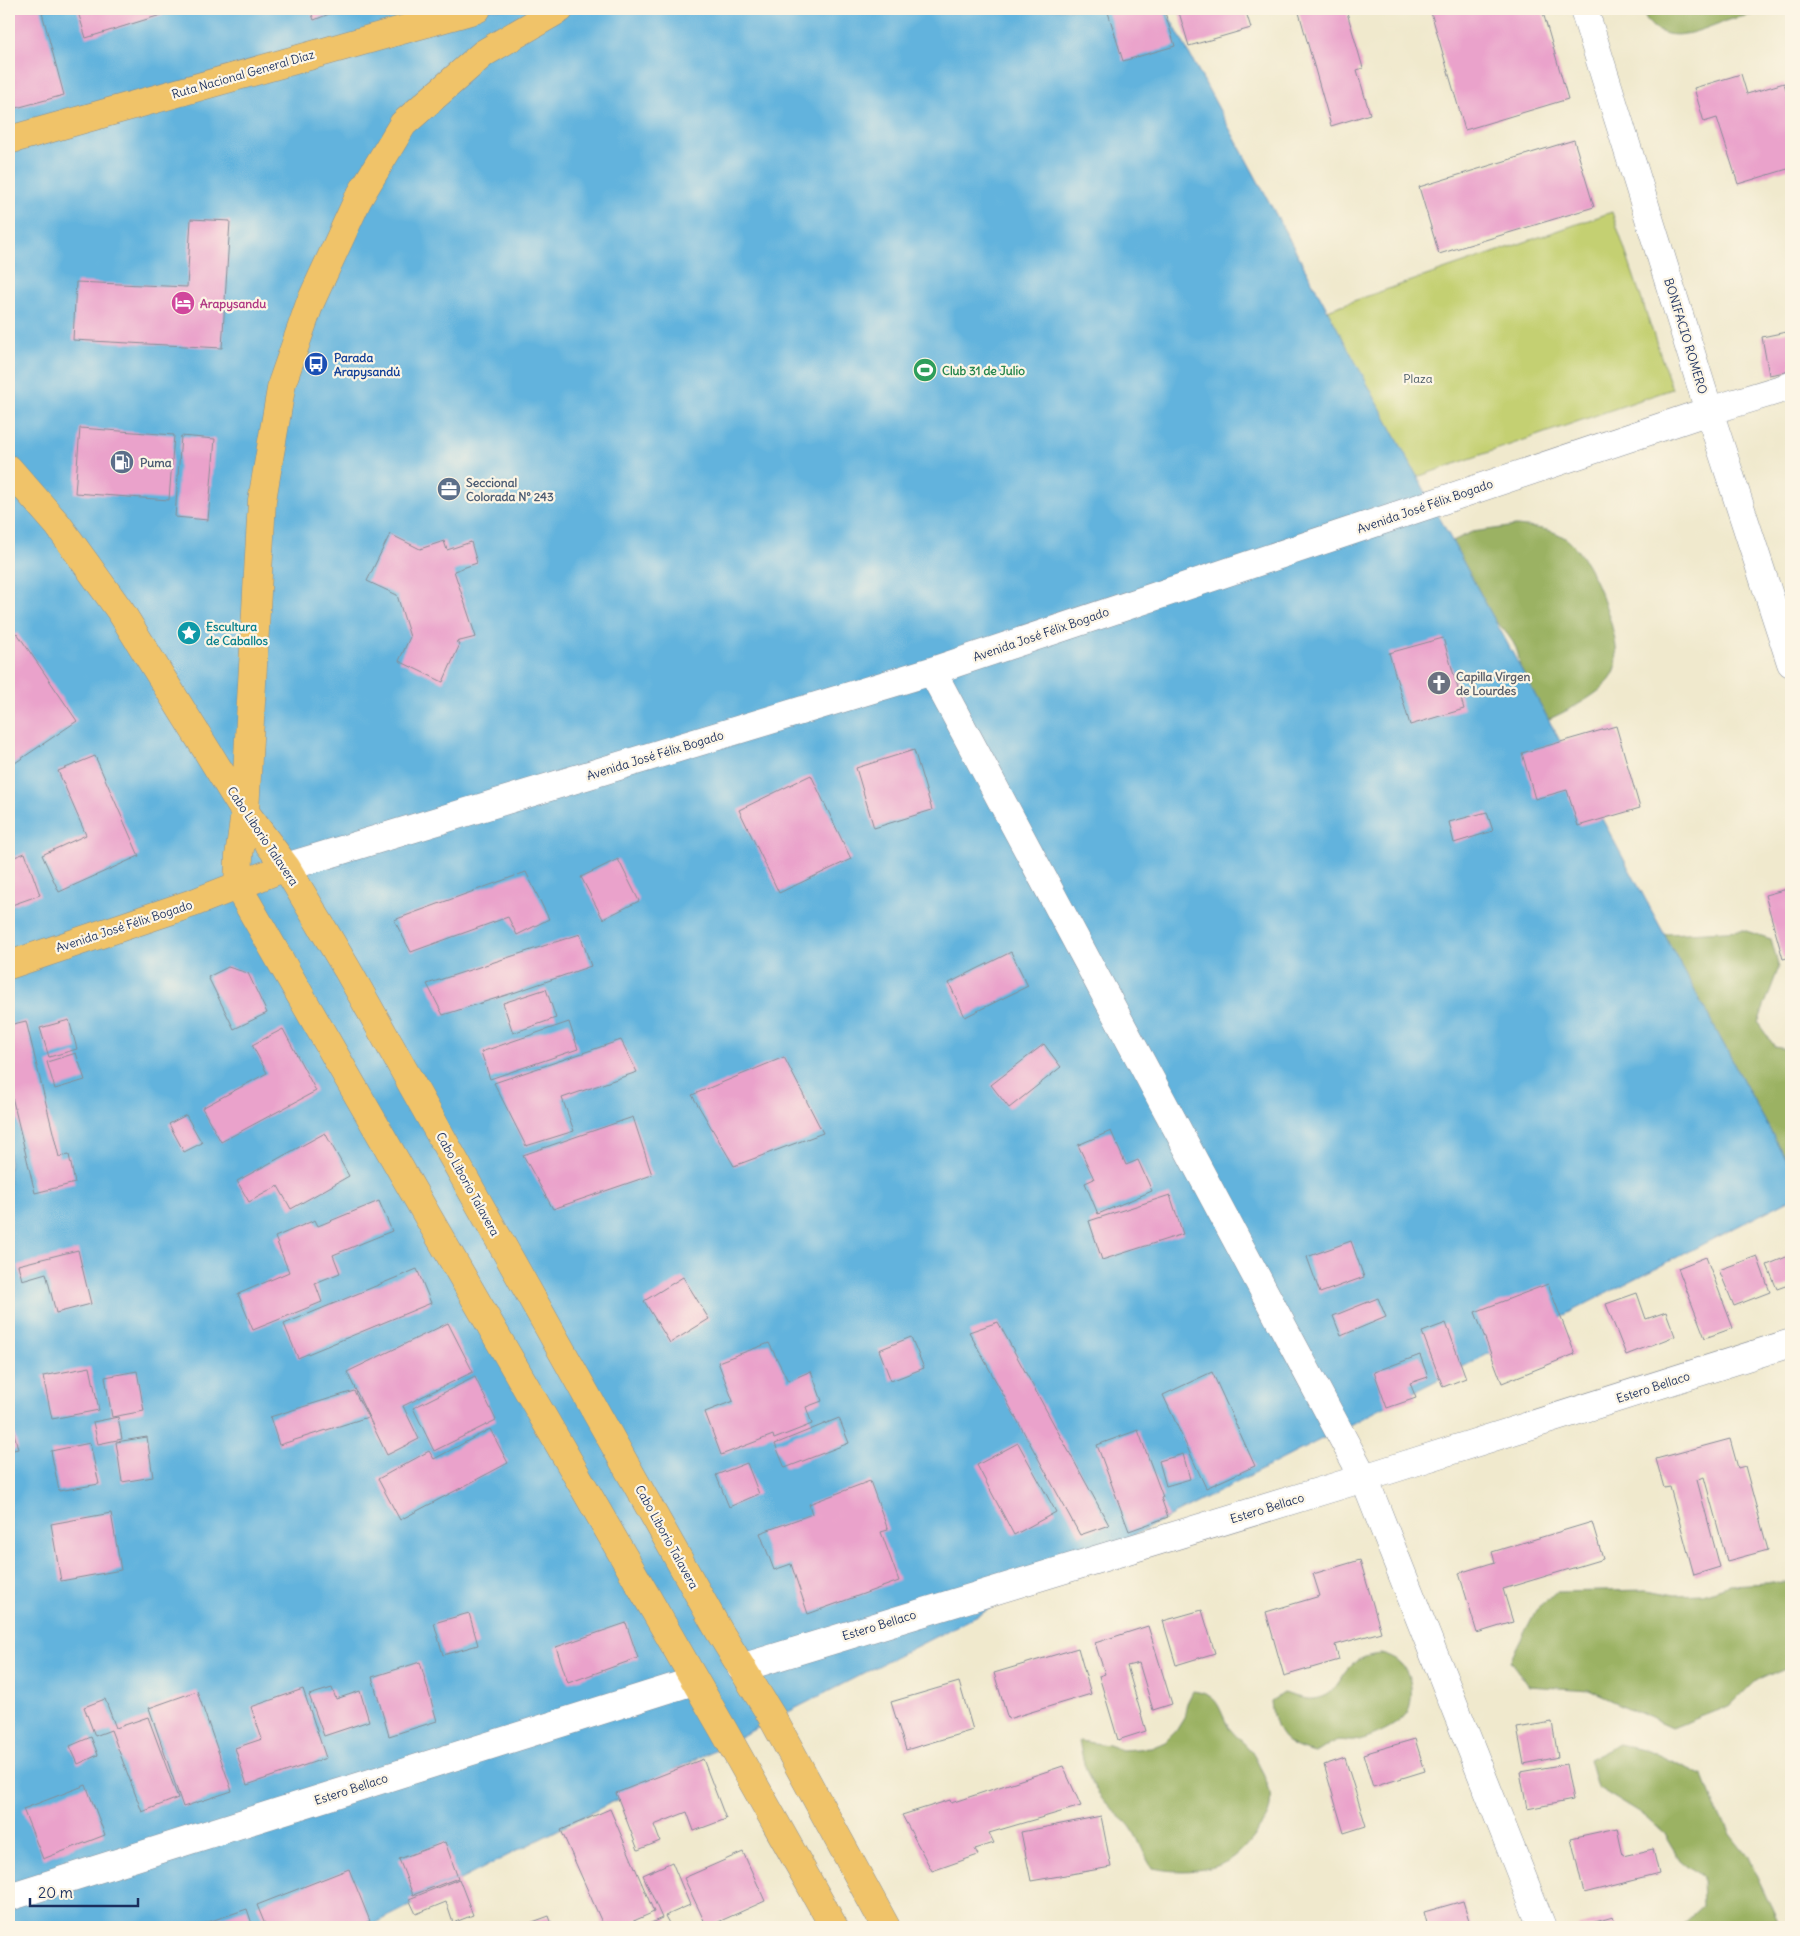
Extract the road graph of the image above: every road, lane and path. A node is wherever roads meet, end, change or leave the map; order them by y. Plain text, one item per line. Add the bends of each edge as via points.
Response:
1 (477, 9) edge
2 (560, 9) edge
3 (1584, 9) edge
4 (9, 140) edge
5 (1791, 386) edge
6 (1709, 411) junction
7 (9, 469) edge
8 (1791, 663) edge
9 (932, 671) junction
10 (245, 812) junction
11 (286, 867) junction
12 (238, 887) junction
13 (9, 965) edge
14 (1791, 1343) edge
15 (1364, 1478) junction
16 (741, 1668) junction
17 (694, 1680) junction
18 (9, 1897) edge
19 (834, 1927) edge
20 (886, 1927) edge
21 (1542, 1927) edge

1 - 4 highway, Ruta Nacional General Díaz
2 - 10 highway via 484,53 403,124 358,199 310,303 282,382 262,500
3 - 6 street, BONIFACIO ROMERO
5 - 6 street, Avenida José Félix Bogado
6 - 8 street, BONIFACIO ROMERO
6 - 9 street, Avenida José Félix Bogado
7 - 10 highway, Cabo Liborio Talavera via 58,525 121,612
9 - 11 street, Avenida José Félix Bogado
9 - 15 street
10 - 11 highway, Cabo Liborio Talavera
10 - 12 highway
11 - 12 highway, Avenida José Félix Bogado
11 - 16 highway, Cabo Liborio Talavera via 347,969
12 - 13 highway, Avenida José Félix Bogado
12 - 17 highway
14 - 15 street, Estero Bellaco
15 - 16 street, Estero Bellaco
15 - 21 street
16 - 20 highway, Cabo Liborio Talavera via 772,1717
17 - 18 street, Estero Bellaco
17 - 19 highway

